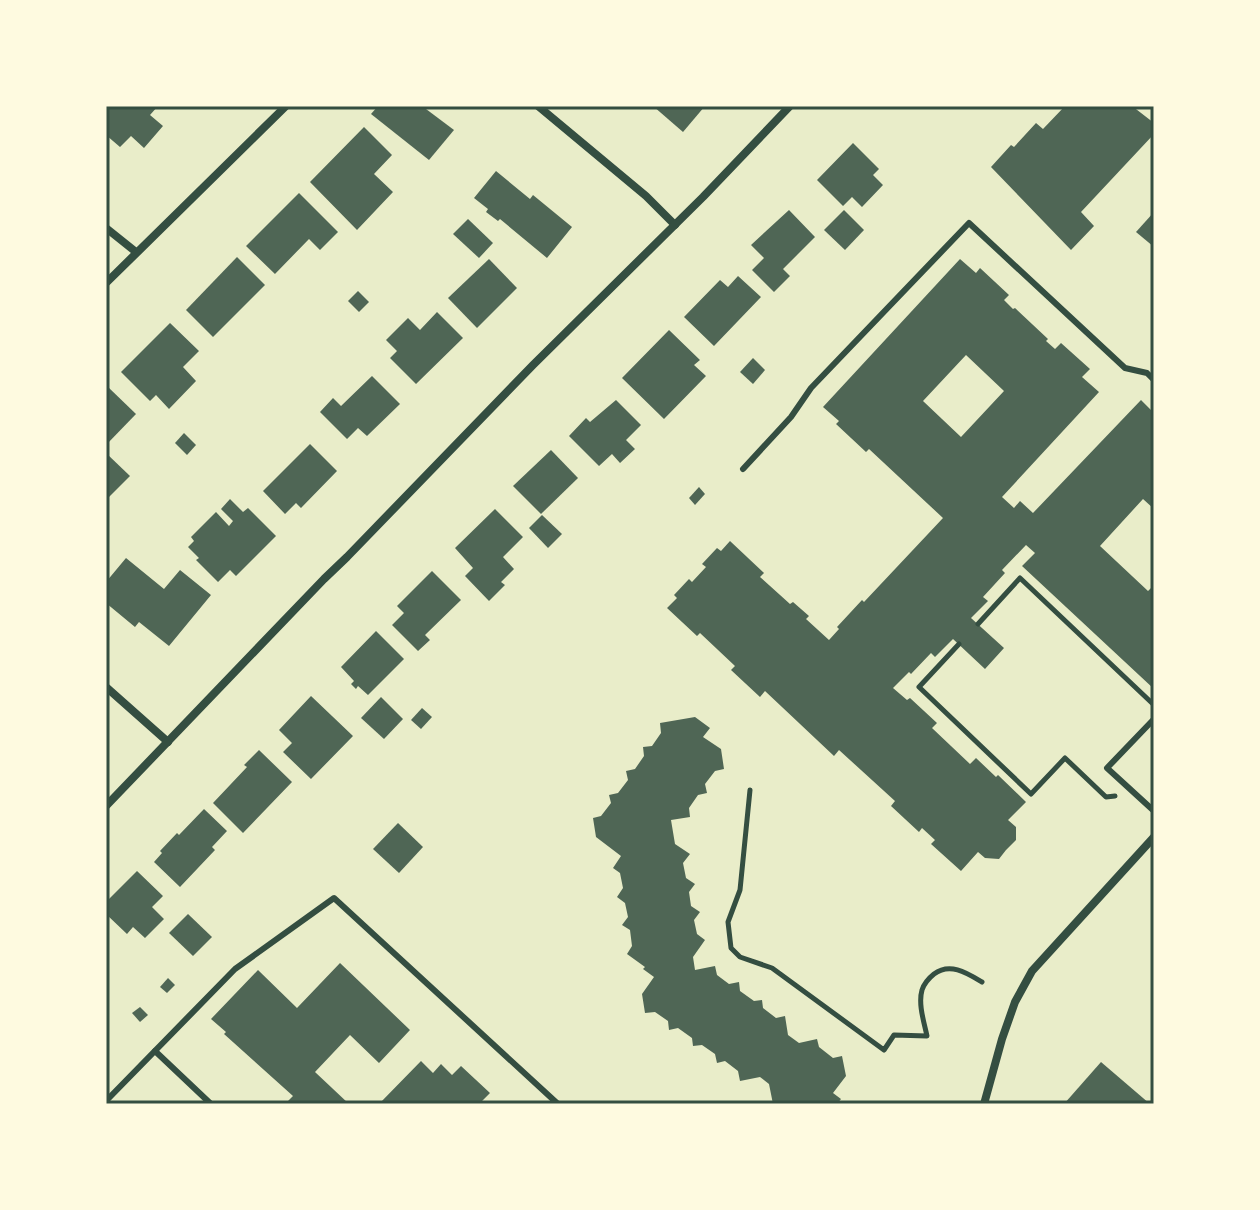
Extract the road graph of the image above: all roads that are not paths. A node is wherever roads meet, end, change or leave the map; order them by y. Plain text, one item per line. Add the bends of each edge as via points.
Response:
1 (286, 106) edge
2 (538, 106) edge
3 (790, 106) edge
4 (675, 225) junction
5 (106, 228) edge
6 (136, 252) junction
7 (106, 283) edge
8 (1154, 380) edge
9 (743, 469) dead end
10 (106, 687) edge
11 (1154, 719) edge
12 (168, 742) junction
13 (106, 806) edge
14 (1154, 811) edge
15 (1154, 837) edge
16 (155, 1051) junction
17 (106, 1101) edge
18 (211, 1104) edge
19 (558, 1104) edge
20 (984, 1104) edge

1 - 6 street
2 - 4 street
3 - 4 street
4 - 12 street
5 - 6 street
6 - 7 street
8 - 9 lane via 1125,368 969,223 811,388
10 - 12 street
11 - 14 lane via 1107,768
12 - 13 street
15 - 20 street via 1032,971 1010,1015
16 - 17 lane
16 - 18 lane
16 - 19 lane via 235,969 334,898

